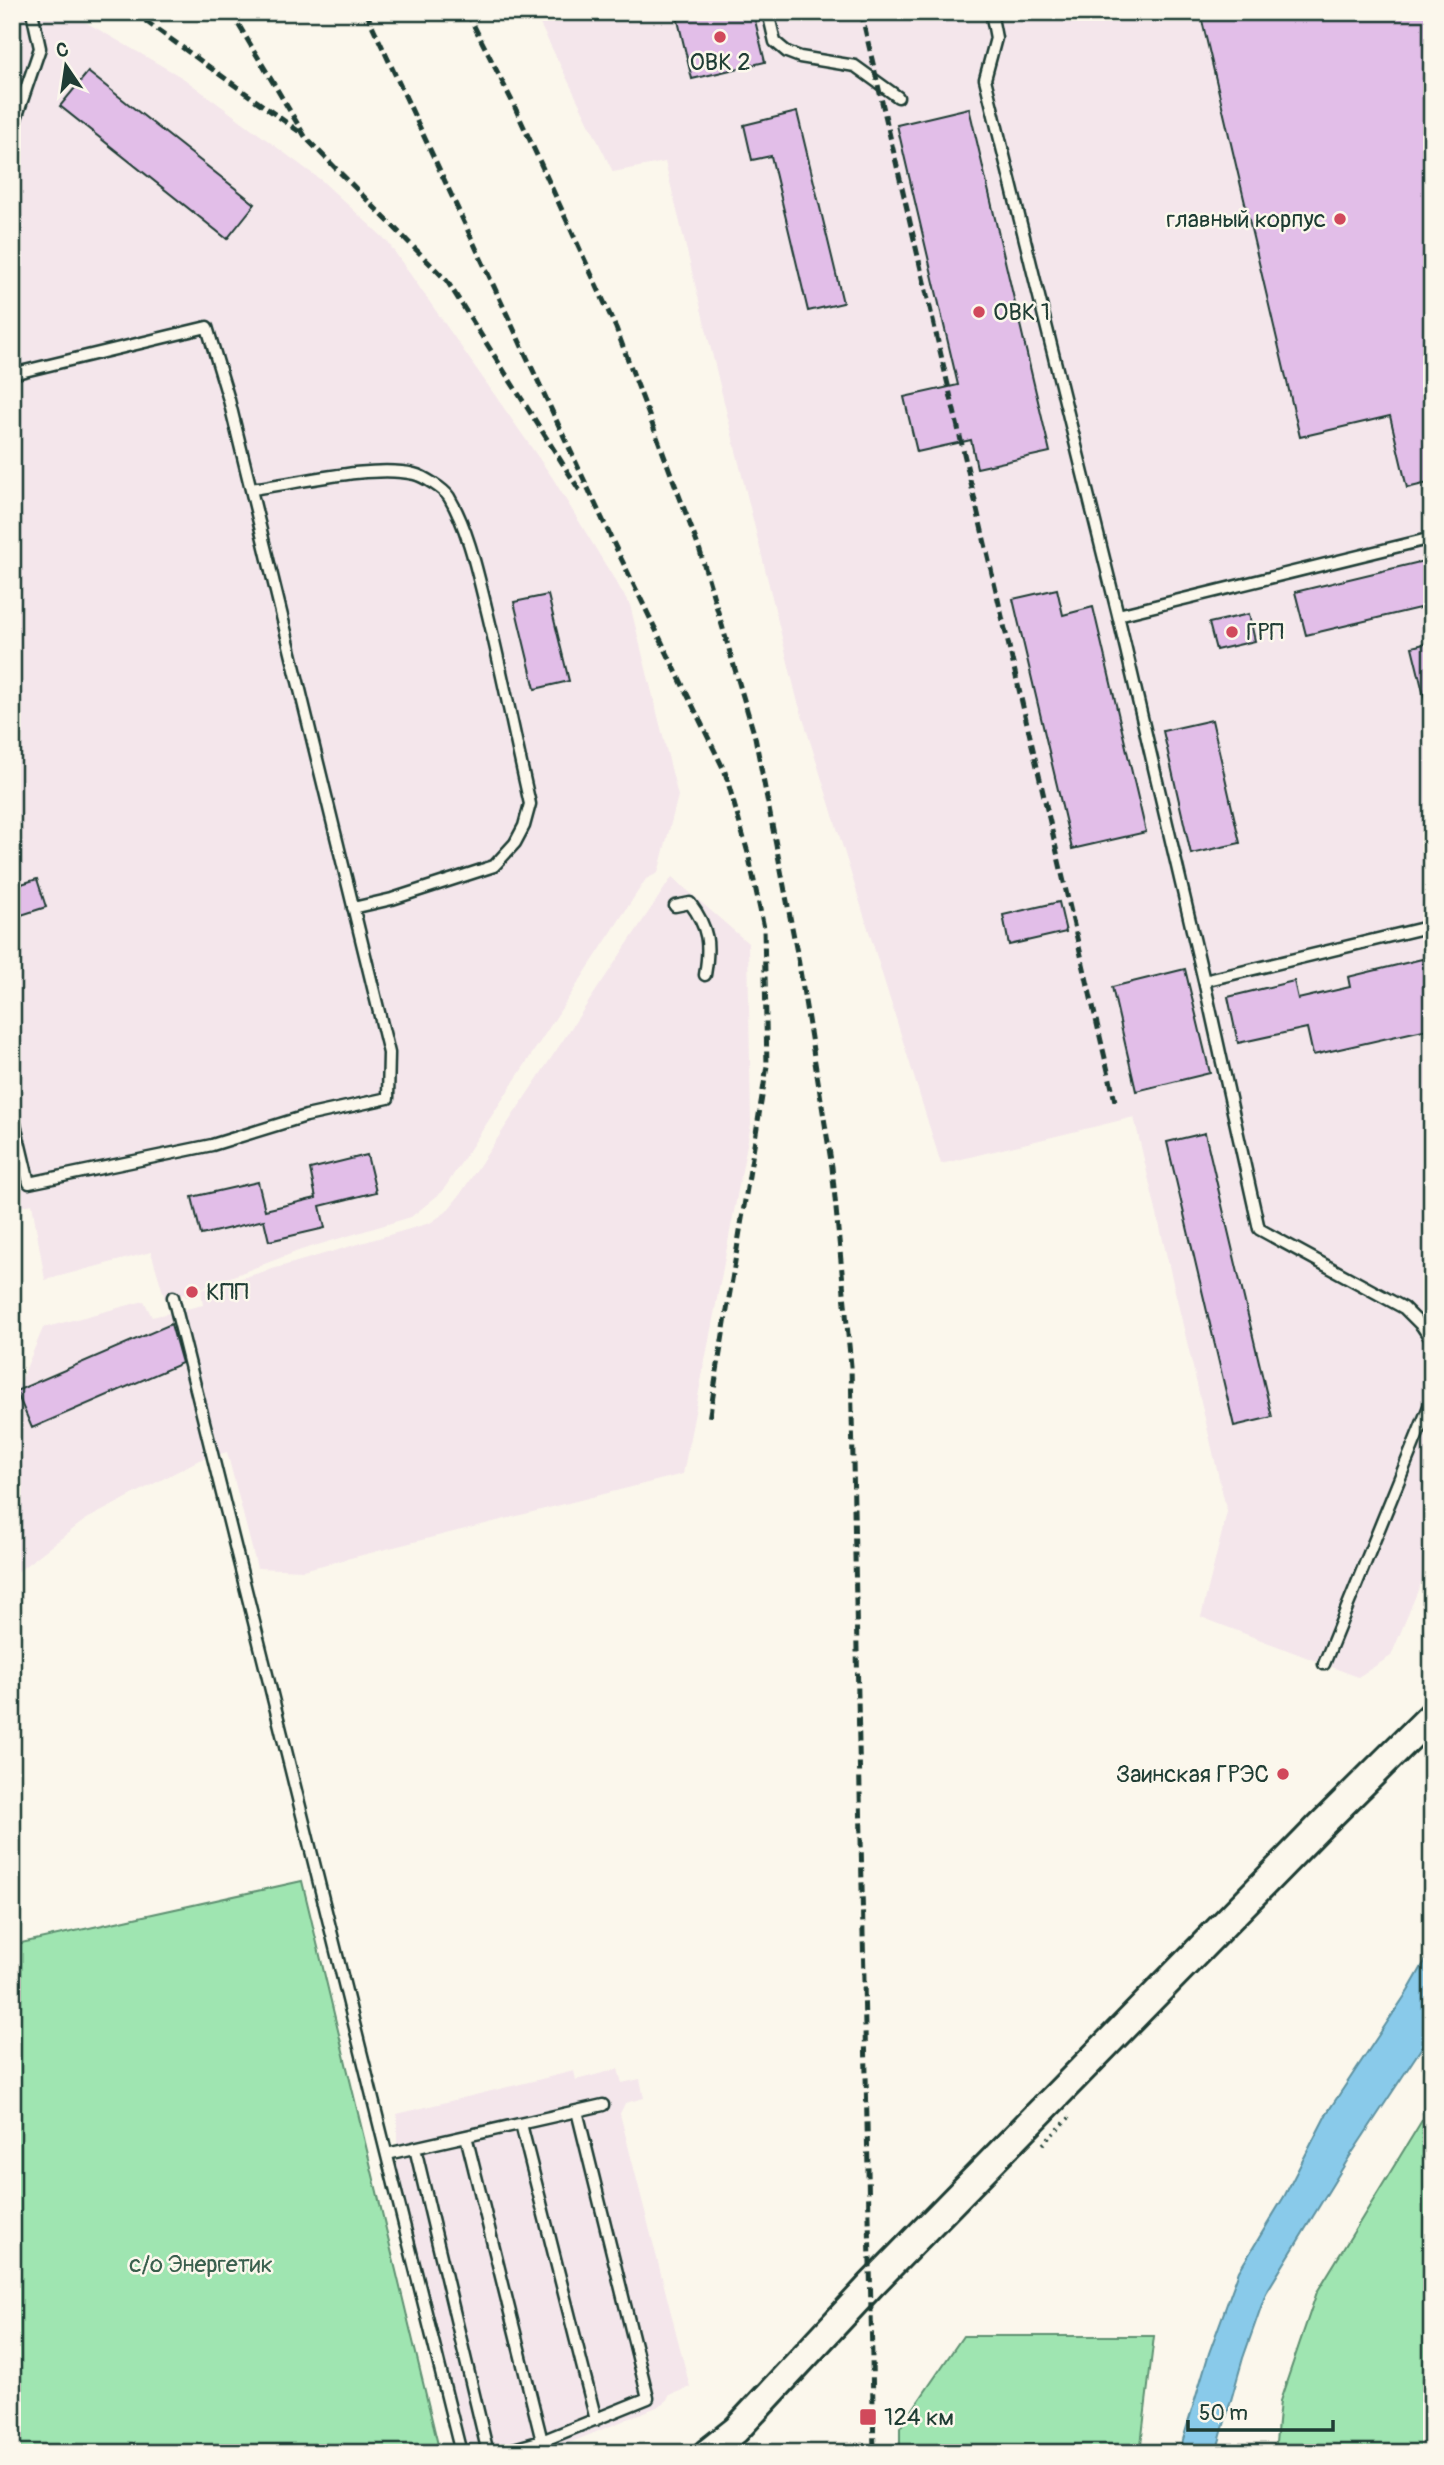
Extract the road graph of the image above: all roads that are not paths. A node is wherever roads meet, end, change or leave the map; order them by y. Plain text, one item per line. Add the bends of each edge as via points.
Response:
1 (32, 12) edge
2 (768, 12) edge
3 (991, 12) edge
4 (898, 97) dead end
5 (12, 130) edge
6 (12, 374) edge
7 (251, 489) junction
8 (1432, 538) edge
9 (1118, 615) junction
10 (675, 906) dead end
11 (353, 908) junction
12 (1432, 926) edge
13 (705, 975) dead end
14 (1204, 981) junction
15 (12, 1112) edge
16 (173, 1297) dead end
17 (1432, 1341) edge
18 (1432, 1399) edge
19 (1324, 1664) dead end
20 (1432, 1715) edge
21 (603, 2105) dead end
22 (577, 2111) junction
23 (522, 2124) junction
24 (466, 2136) junction
25 (415, 2148) junction
26 (387, 2154) junction
27 (596, 2420) junction
28 (541, 2441) junction
29 (461, 2453) edge
30 (488, 2453) edge
31 (499, 2453) edge
32 (708, 2453) edge

1 - 5 lane via 40,48
2 - 4 lane via 775,42 787,52 855,66
3 - 9 lane via 996,38 985,79
6 - 7 lane via 207,327
7 - 11 lane
7 - 11 lane via 379,472 415,474 447,494 480,584 501,670 530,804 515,843 494,866
8 - 9 lane
9 - 14 lane
10 - 13 lane via 690,903 701,917 708,934
11 - 15 lane via 389,1053 388,1098 306,1116 212,1145 29,1182
12 - 14 lane
14 - 17 lane via 1259,1229 1404,1308
16 - 26 lane
18 - 19 lane
20 - 32 street via 871,2285 736,2430
21 - 22 lane
22 - 23 lane
22 - 27 lane via 648,2398
23 - 24 lane
23 - 27 lane
24 - 25 lane
24 - 28 lane
25 - 26 lane
25 - 30 lane
26 - 29 lane
27 - 28 lane
28 - 31 lane

